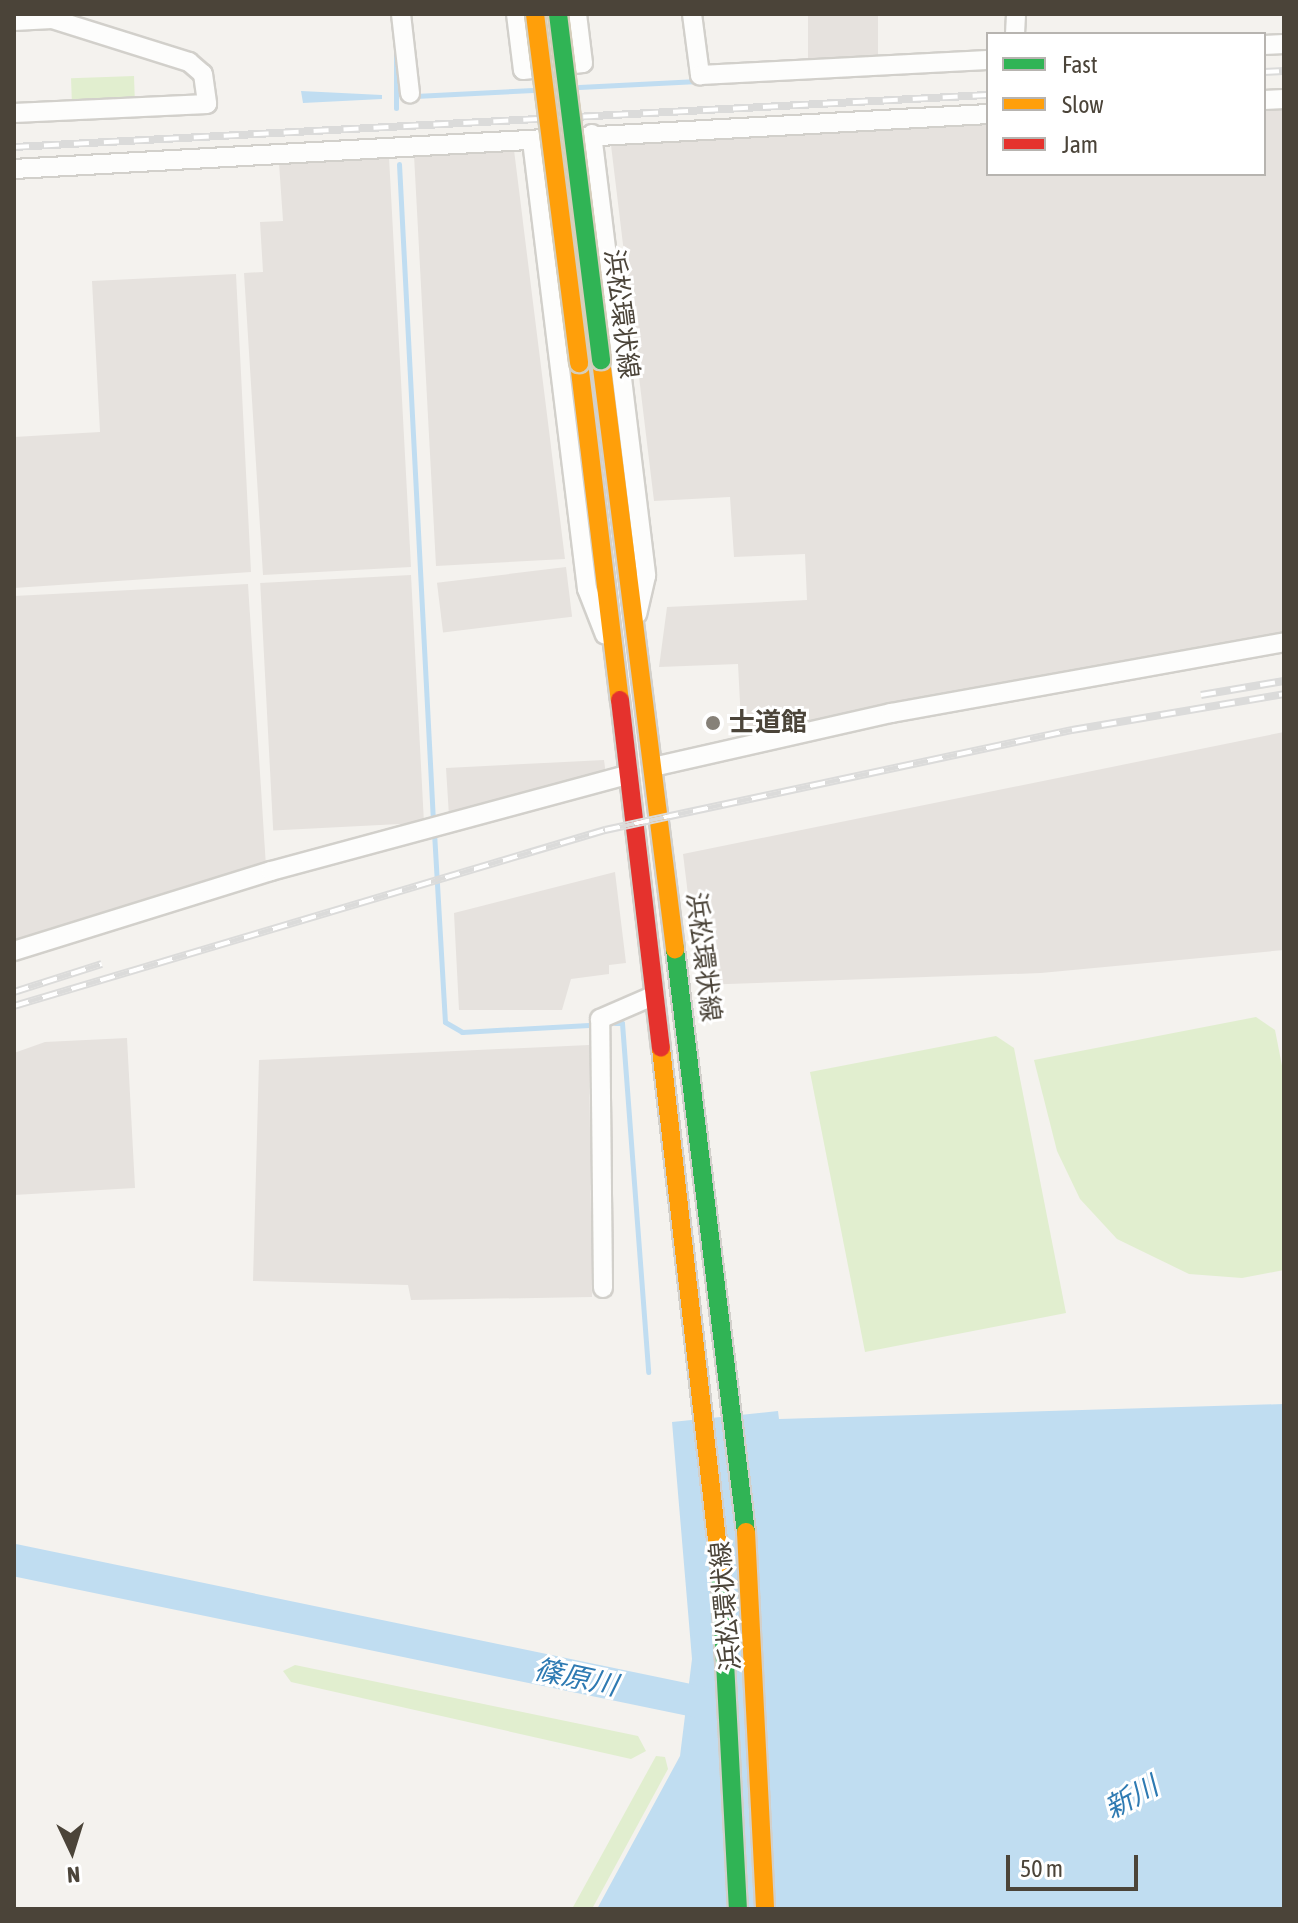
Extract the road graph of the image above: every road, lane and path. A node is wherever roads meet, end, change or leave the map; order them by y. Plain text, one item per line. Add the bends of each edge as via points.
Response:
1 (401, 14) edge
2 (516, 14) edge
3 (535, 14) edge
4 (558, 14) edge
5 (577, 14) edge
6 (692, 14) edge
7 (14, 21) edge
8 (986, 60) edge
9 (410, 93) dead end
10 (14, 113) edge
11 (986, 114) edge
12 (592, 134) junction
13 (532, 141) junction
14 (14, 169) edge
15 (633, 622) junction
16 (1284, 642) edge
17 (613, 646) junction
18 (653, 767) junction
19 (626, 775) junction
20 (14, 951) edge
21 (678, 969) junction
22 (650, 973) junction
23 (653, 996) junction
24 (603, 1288) dead end
25 (730, 1386) junction
26 (702, 1389) junction
27 (738, 1909) edge
28 (765, 1909) edge

1 - 9 street
2 - 5 street via 523,70 583,63
3 - 17 main road, 浜松環状線, bridge
4 - 15 main road, 浜松環状線, bridge
6 - 8 street via 700,75
7 - 10 street via 52,19 189,62 203,74 207,104
11 - 12 street
12 - 13 street
12 - 15 street via 646,576
13 - 14 street
13 - 17 street via 587,589
15 - 18 main road, 浜松環状線
16 - 18 street via 906,710
17 - 19 main road, 浜松環状線
18 - 21 main road, 浜松環状線
19 - 20 street via 433,826
19 - 22 main road, 浜松環状線
21 - 22 main road
21 - 25 main road, 浜松環状線
22 - 23 main road, 浜松環状線
23 - 24 street via 600,1019
23 - 26 main road, 浜松環状線
25 - 26 main road
25 - 28 main road, 浜松環状線 via 758,1675
26 - 27 main road, 浜松環状線 via 730,1677

